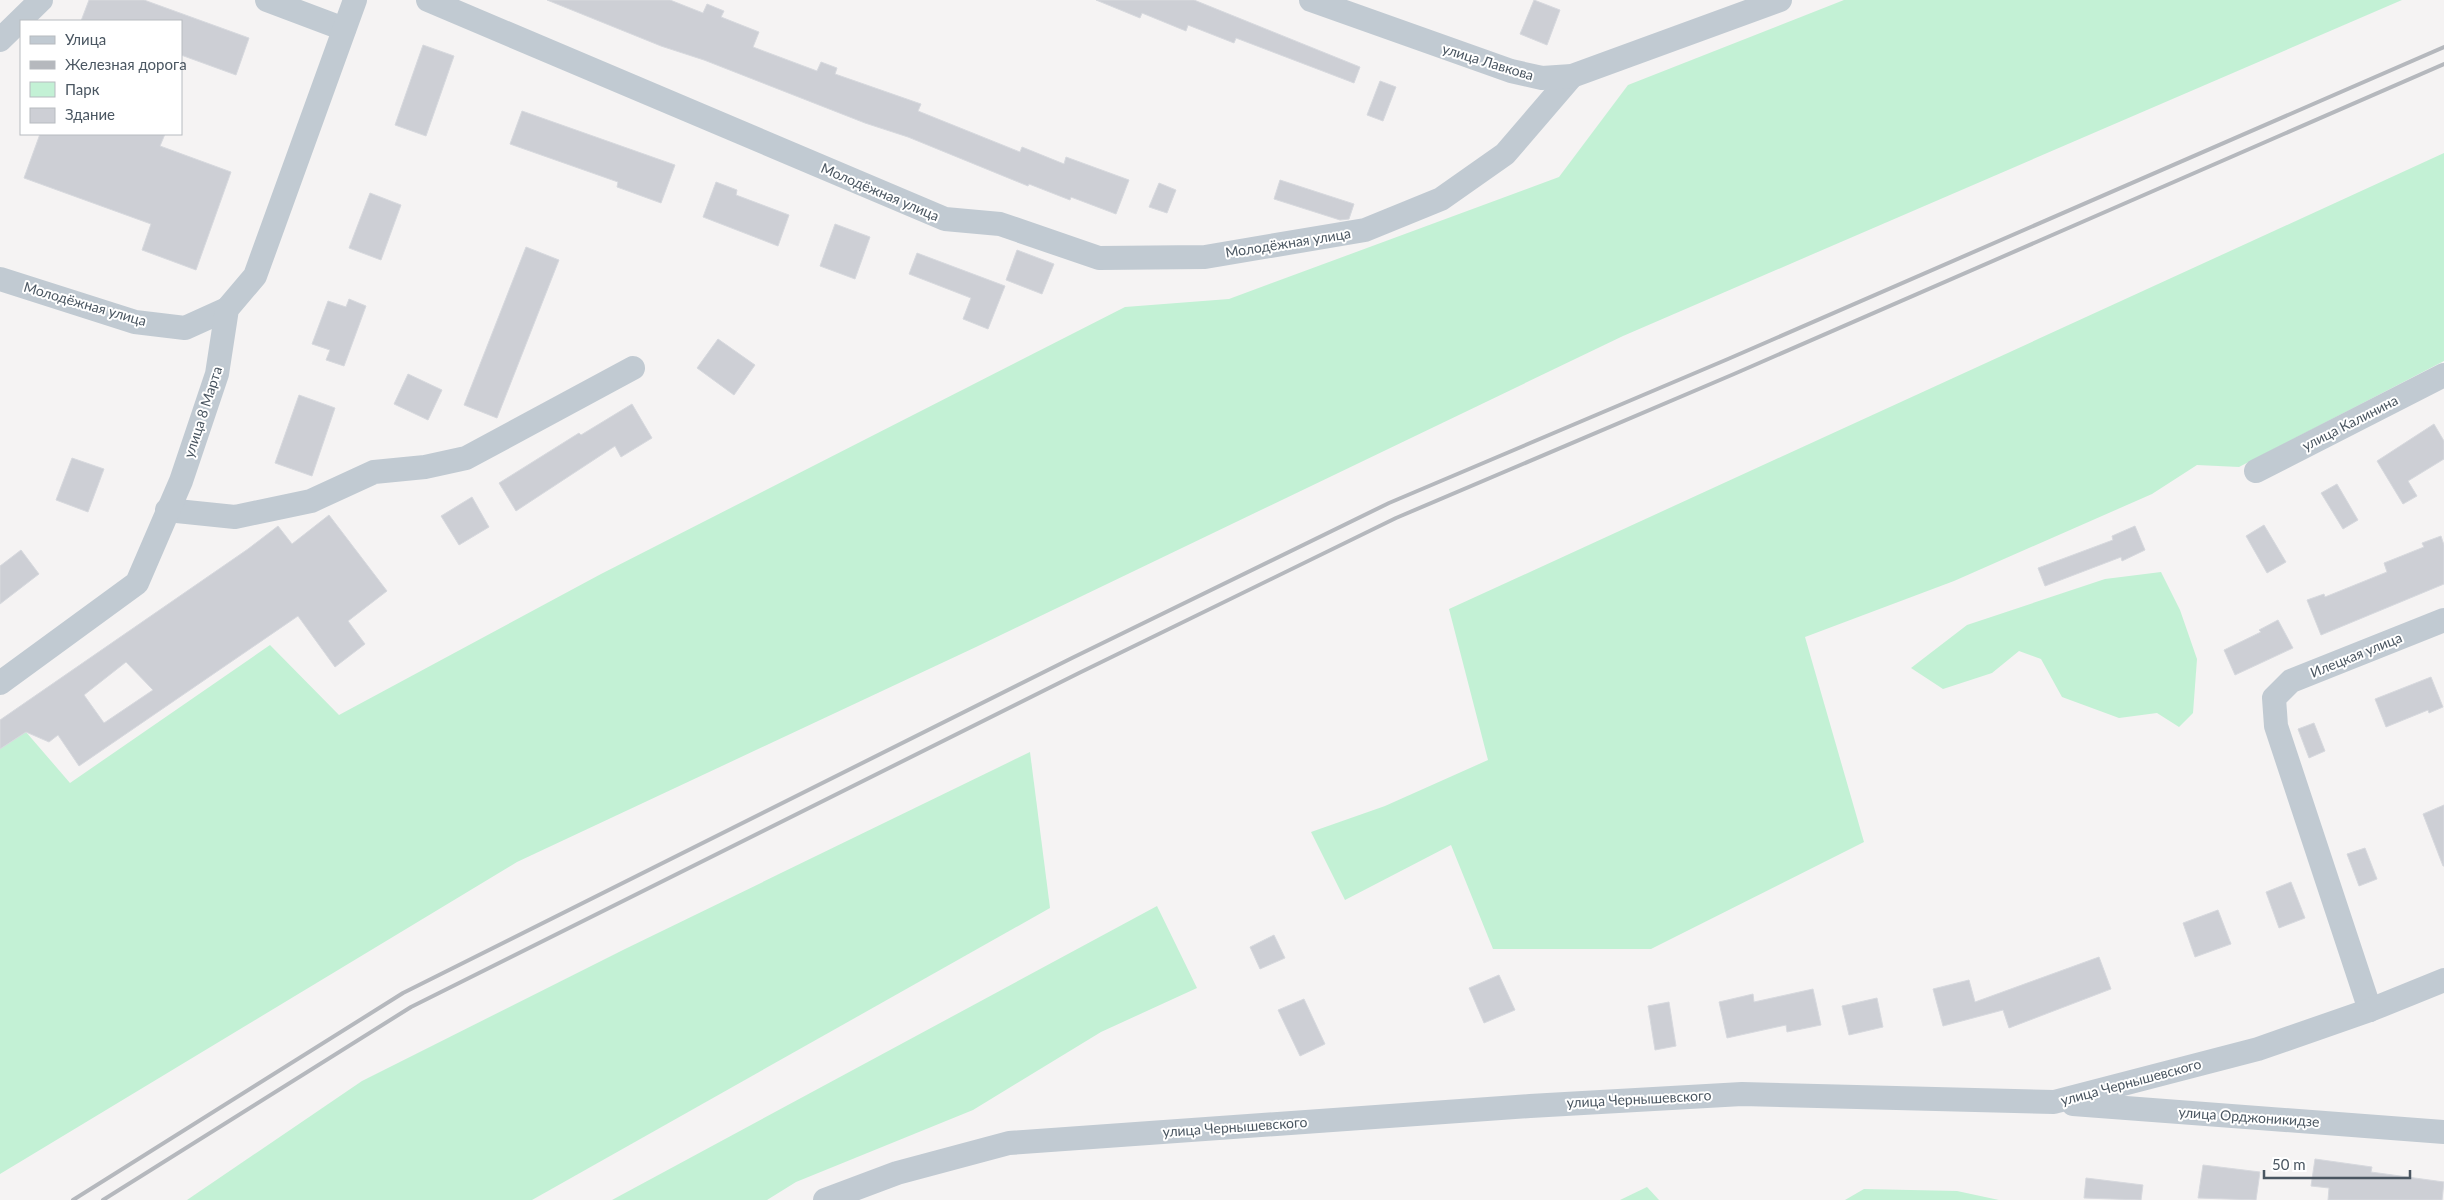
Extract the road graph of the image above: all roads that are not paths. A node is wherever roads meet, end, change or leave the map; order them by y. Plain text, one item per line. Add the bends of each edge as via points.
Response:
1 (41, 0) edge
2 (267, 0) edge
3 (355, 0) edge
4 (428, 0) edge
5 (1311, 0) edge
6 (1780, 0) edge
7 (20, 20) edge
8 (20, 20) edge
9 (344, 29) junction
10 (0, 40) edge
11 (1572, 76) junction
12 (0, 279) edge
13 (227, 309) junction
14 (632, 368) dead end
15 (2444, 376) edge
16 (2256, 471) dead end
17 (167, 510) junction
18 (2444, 620) edge
19 (0, 683) edge
20 (2444, 980) edge
21 (2370, 1010) junction
22 (2054, 1102) junction
23 (2444, 1132) edge
24 (825, 1200) edge

1 - 7 street
2 - 9 street
3 - 9 street
4 - 11 street, Молодёжная улица via 944,219 1000,224 1099,258 1205,257 1365,230 1441,199 1505,154
5 - 11 street, улица Лавкова via 1510,71 1542,78
6 - 11 street, улица Лавкова
8 - 10 street
9 - 13 street via 256,276
12 - 13 street, Молодёжная улица via 136,322 185,328
13 - 17 street, улица 8 Марта via 217,374 181,482
14 - 17 street via 466,458 425,467 374,472 312,501 236,517
15 - 16 street, улица Калинина
17 - 19 street, улица 8 Марта via 137,583
18 - 21 street, Илецкая улица via 2290,681 2274,698 2276,726
20 - 21 street, улица Чернышевского
21 - 22 street, улица Чернышевского via 2258,1050
22 - 23 street, улица Орджоникидзе
22 - 24 street, улица Чернышевского via 1742,1094 1009,1143 897,1173

